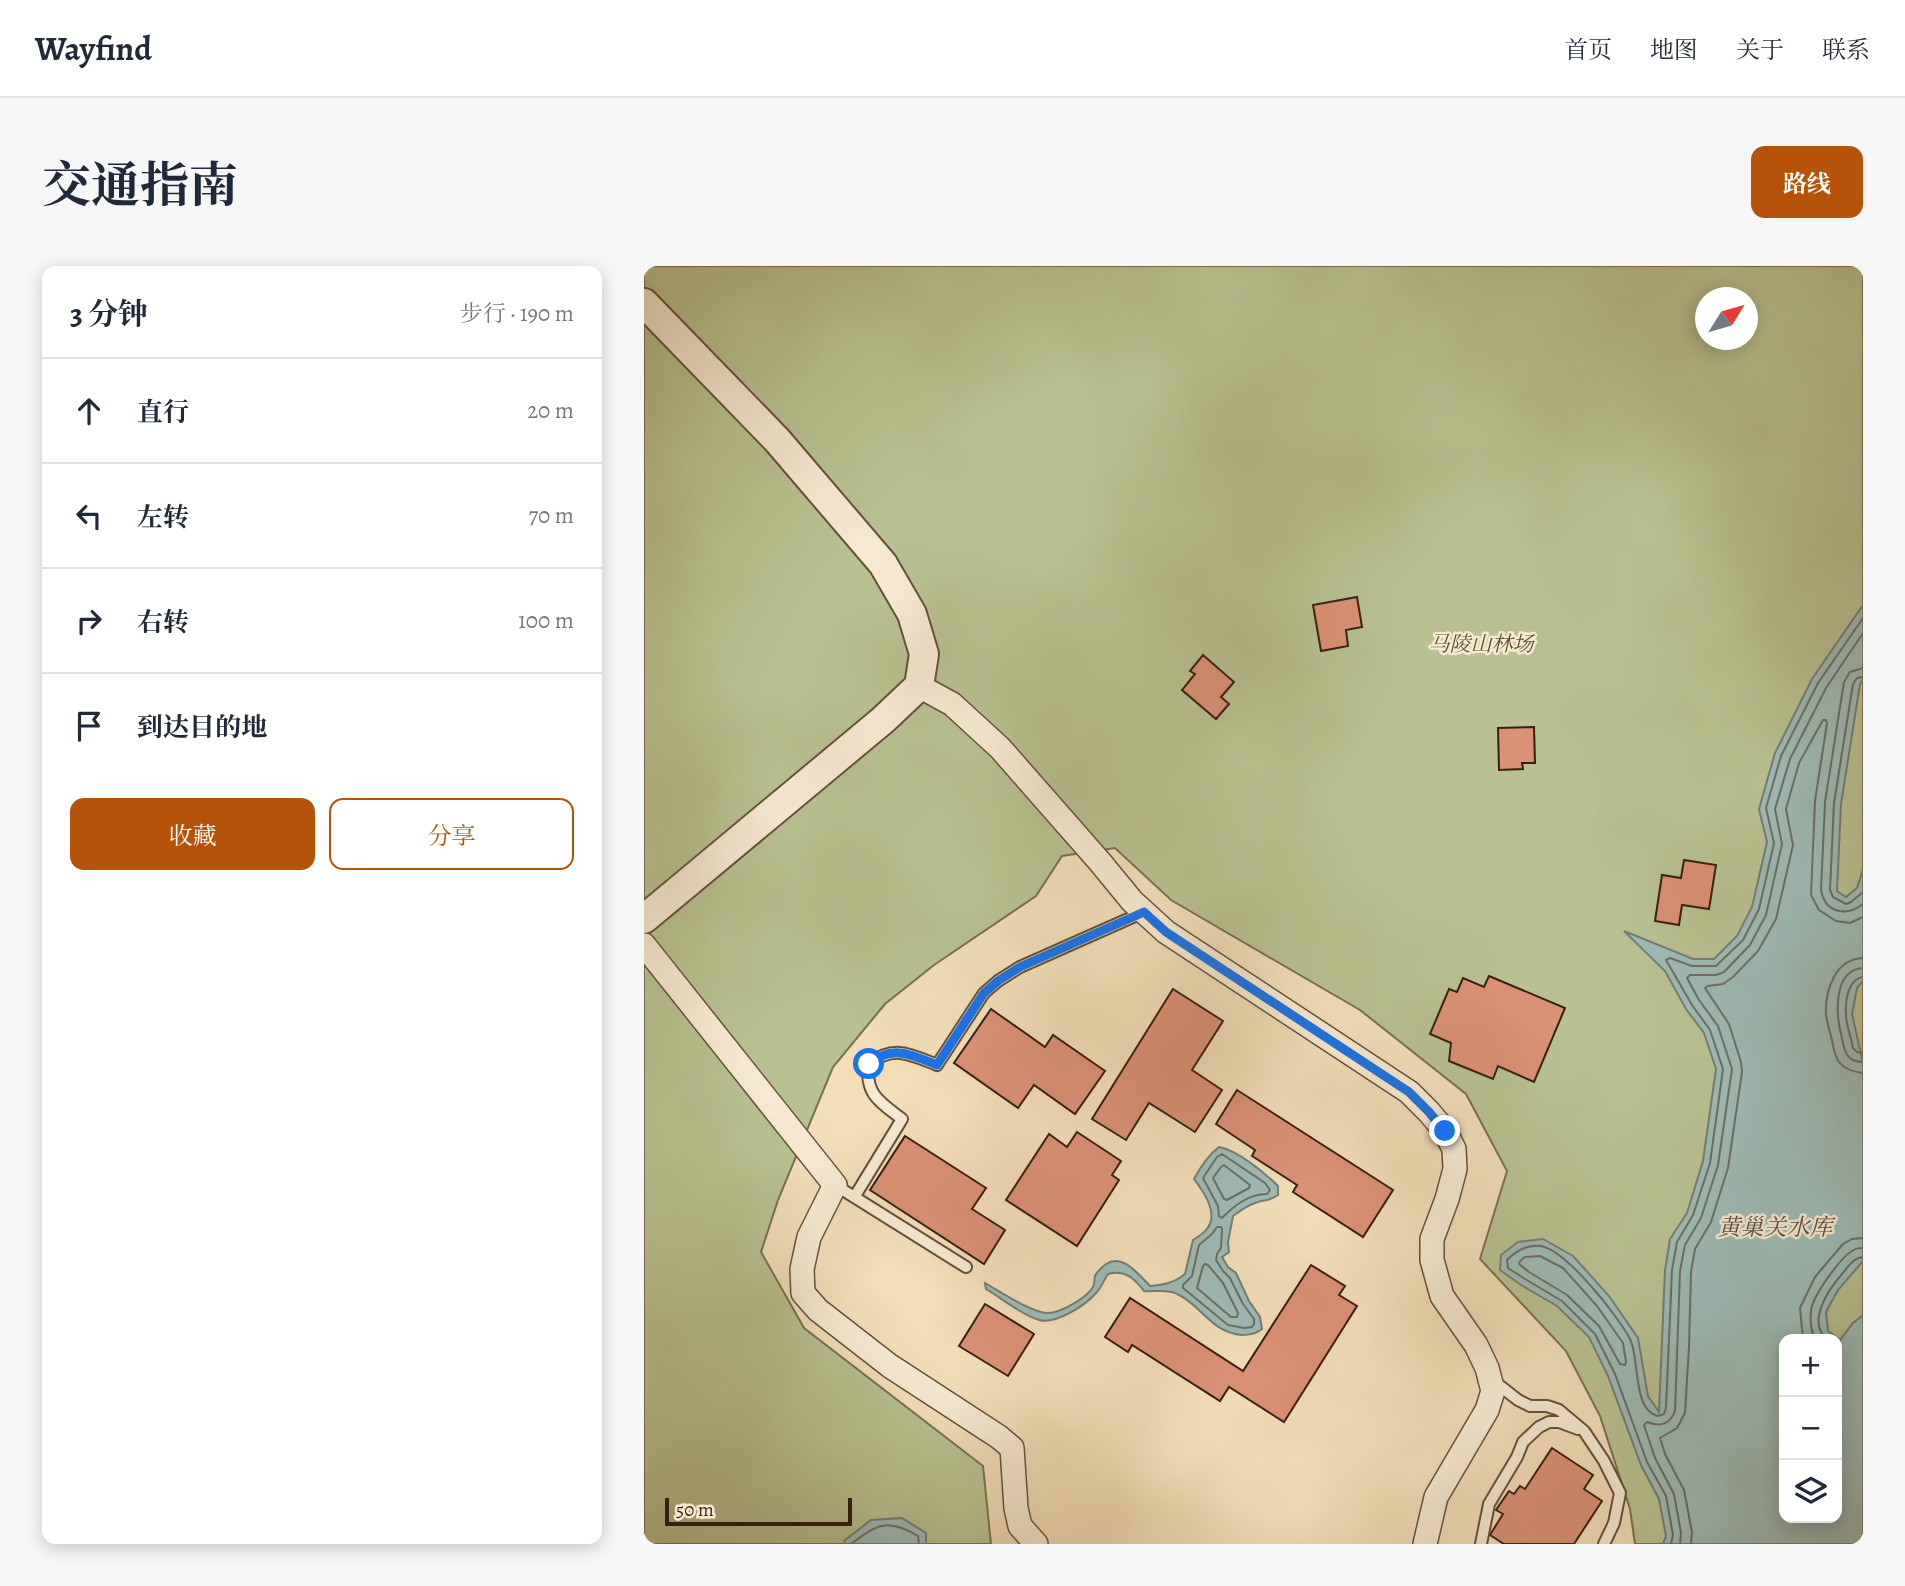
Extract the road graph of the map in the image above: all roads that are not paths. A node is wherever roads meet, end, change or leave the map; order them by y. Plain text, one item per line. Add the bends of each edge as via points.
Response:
1 (644, 303) edge
2 (919, 686) junction
3 (1144, 912) junction
4 (644, 919) edge
5 (644, 945) edge
6 (845, 1190) junction
7 (966, 1267) dead end
8 (1490, 1378) junction
9 (1584, 1431) junction
10 (1036, 1544) edge
11 (1424, 1544) edge
12 (1480, 1544) edge
13 (1604, 1544) edge

1 - 2 street via 777,440 883,564 912,614 924,654
2 - 3 street via 953,704 1000,748
2 - 4 street
3 - 6 lane via 998,981 984,993 937,1065 896,1052 880,1055 869,1064 871,1091 902,1119
3 - 8 street via 1166,932 1409,1092 1445,1131 1454,1149 1455,1170 1432,1239 1432,1260 1443,1296 1476,1345
5 - 6 street
6 - 7 lane
6 - 10 street via 809,1237 802,1269 803,1293 890,1366 1012,1448 1020,1527
8 - 9 lane via 1530,1406 1559,1410
8 - 11 street via 1493,1391 1487,1410 1436,1497
9 - 12 lane via 1549,1422 1522,1442 1489,1504
9 - 13 lane via 1620,1493 1614,1524

